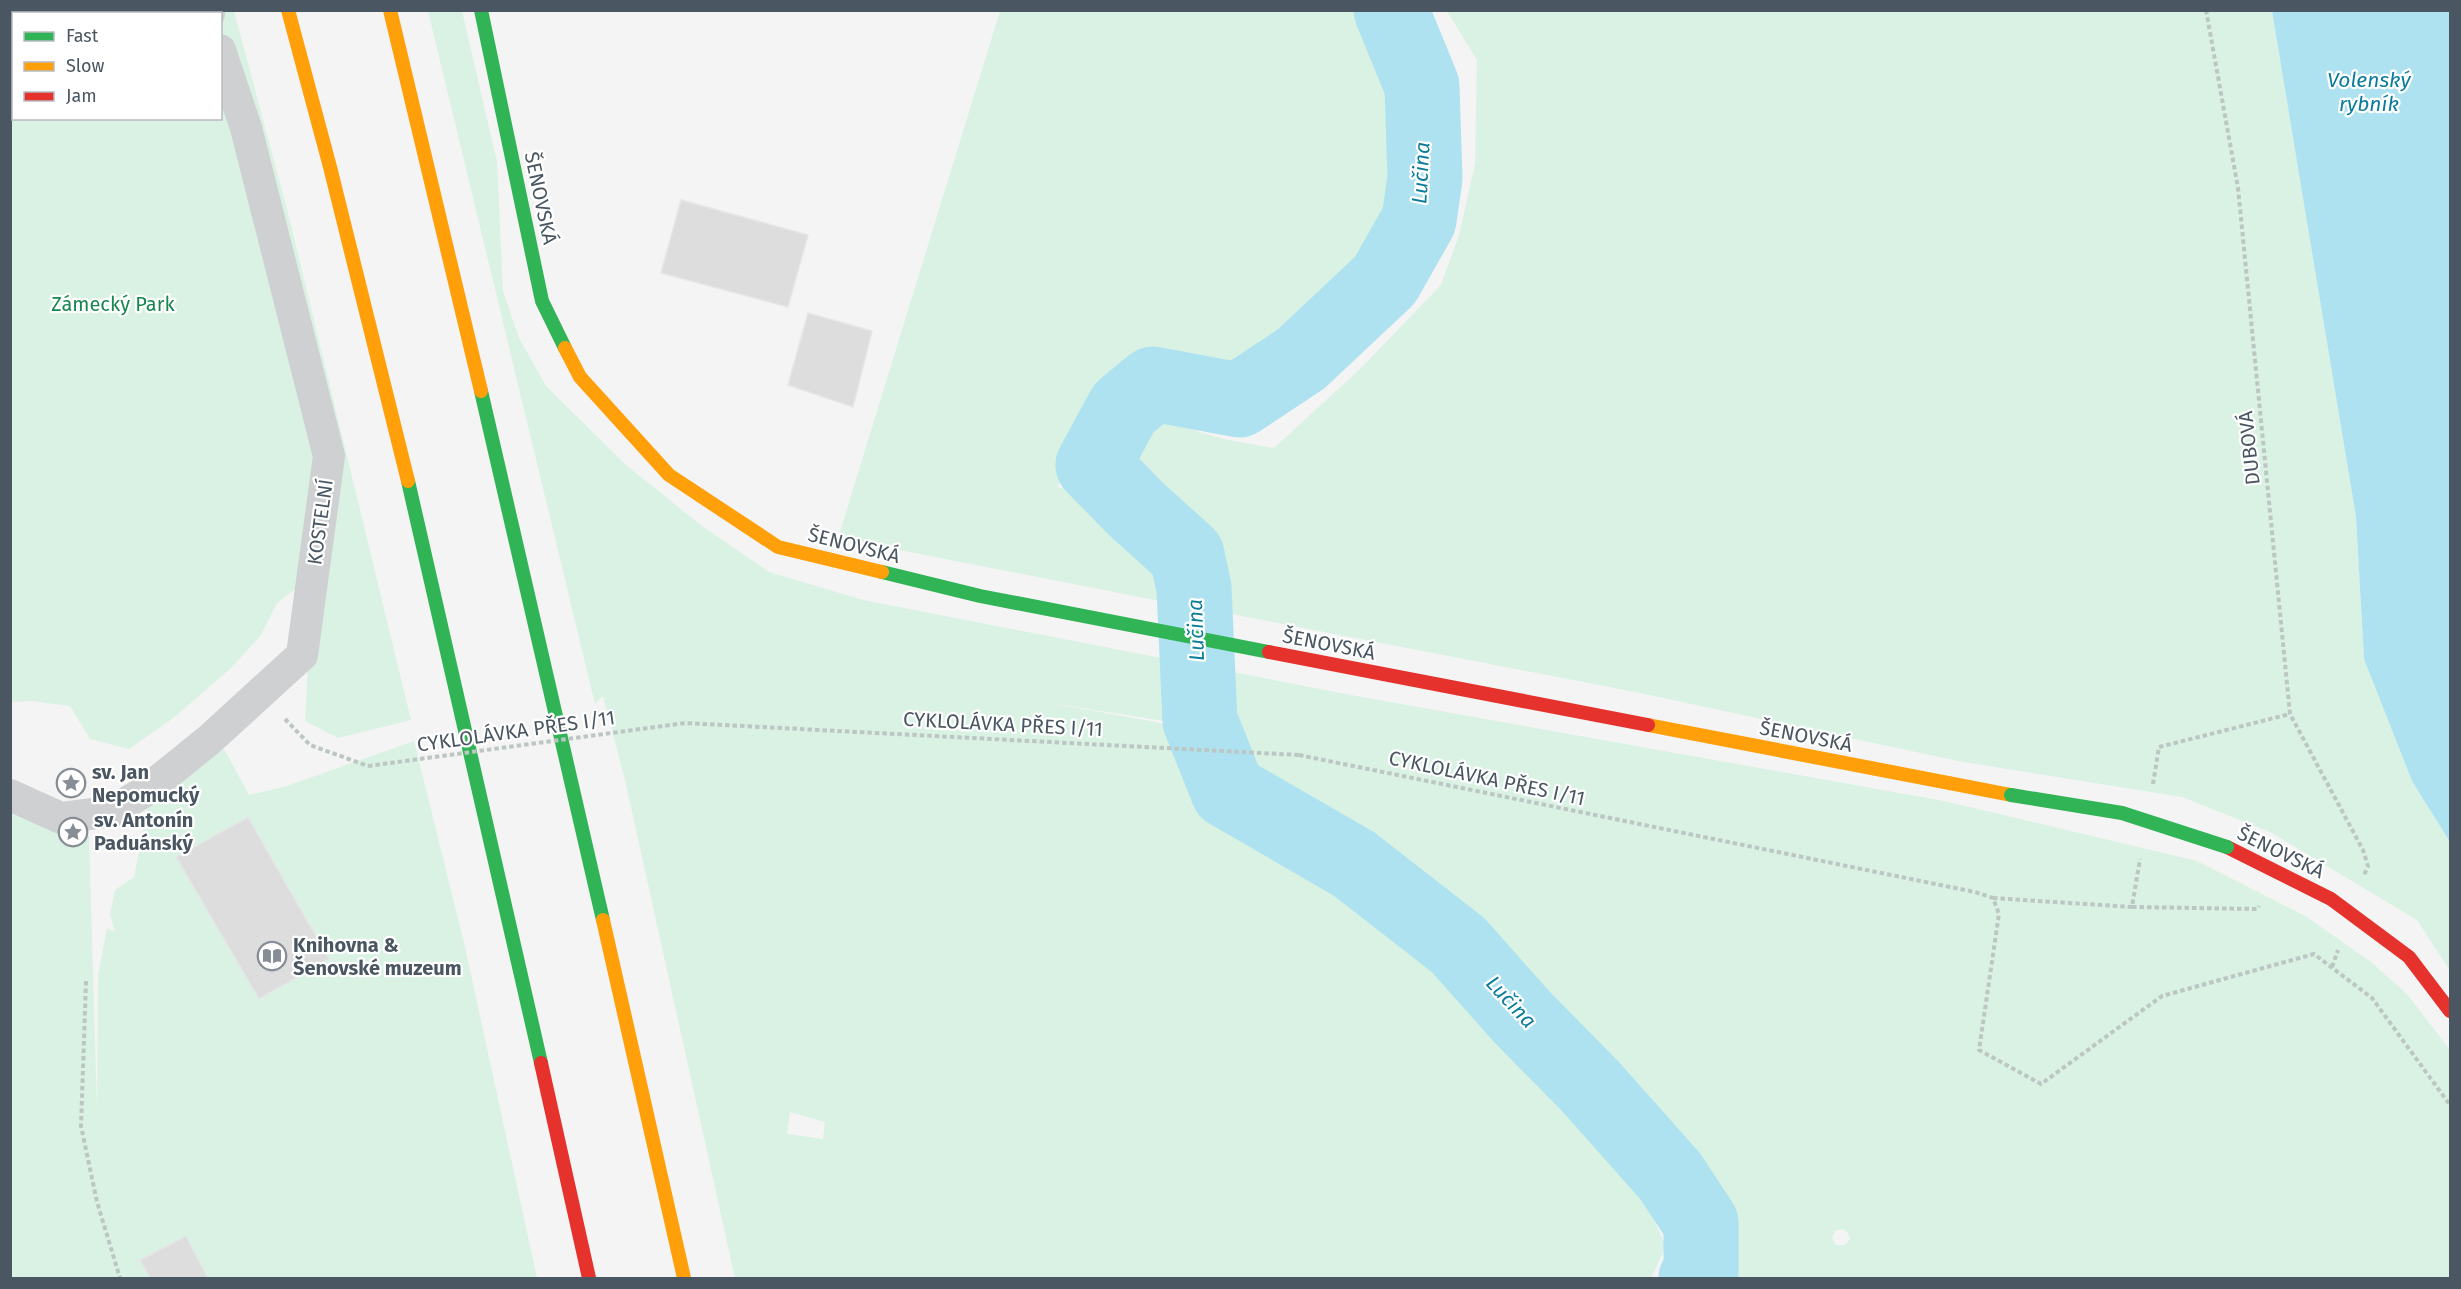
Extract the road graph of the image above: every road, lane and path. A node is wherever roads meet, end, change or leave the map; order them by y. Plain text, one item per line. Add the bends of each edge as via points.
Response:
1 (288, 10) edge
2 (390, 10) edge
3 (481, 10) edge
4 (2206, 10) edge
5 (222, 56) edge
6 (260, 693) junction
7 (10, 795) edge
8 (2368, 866) dead end
9 (2275, 871) junction
10 (2132, 907) dead end
11 (86, 981) dead end
12 (2451, 1011) edge
13 (2451, 1105) edge
14 (120, 1278) edge
15 (589, 1278) edge
16 (684, 1278) edge

1 - 15 main road via 448,648
2 - 16 main road via 537,626
3 - 9 main road, ŠENOVSKÁ, bridge via 542,300 580,377 669,475 778,547 980,596 2011,795 2122,813 2228,847
4 - 8 path, DUBOVÁ via 2238,188 2290,714
5 - 6 street, KOSTELNÍ via 246,128 329,456 302,655
6 - 7 street, KOSTELNÍ via 147,790 113,811 61,818
6 - 13 path, CYKLOLÁVKA PŘES I/11, bridge via 310,745 368,766 685,723 1299,754 1993,898 1999,914 1979,1050 2041,1084 2162,996 2314,954 2372,998
9 - 10 path via 2257,909
9 - 12 main road, ŠENOVSKÁ via 2331,899 2409,957
11 - 14 path via 81,1126 97,1202

